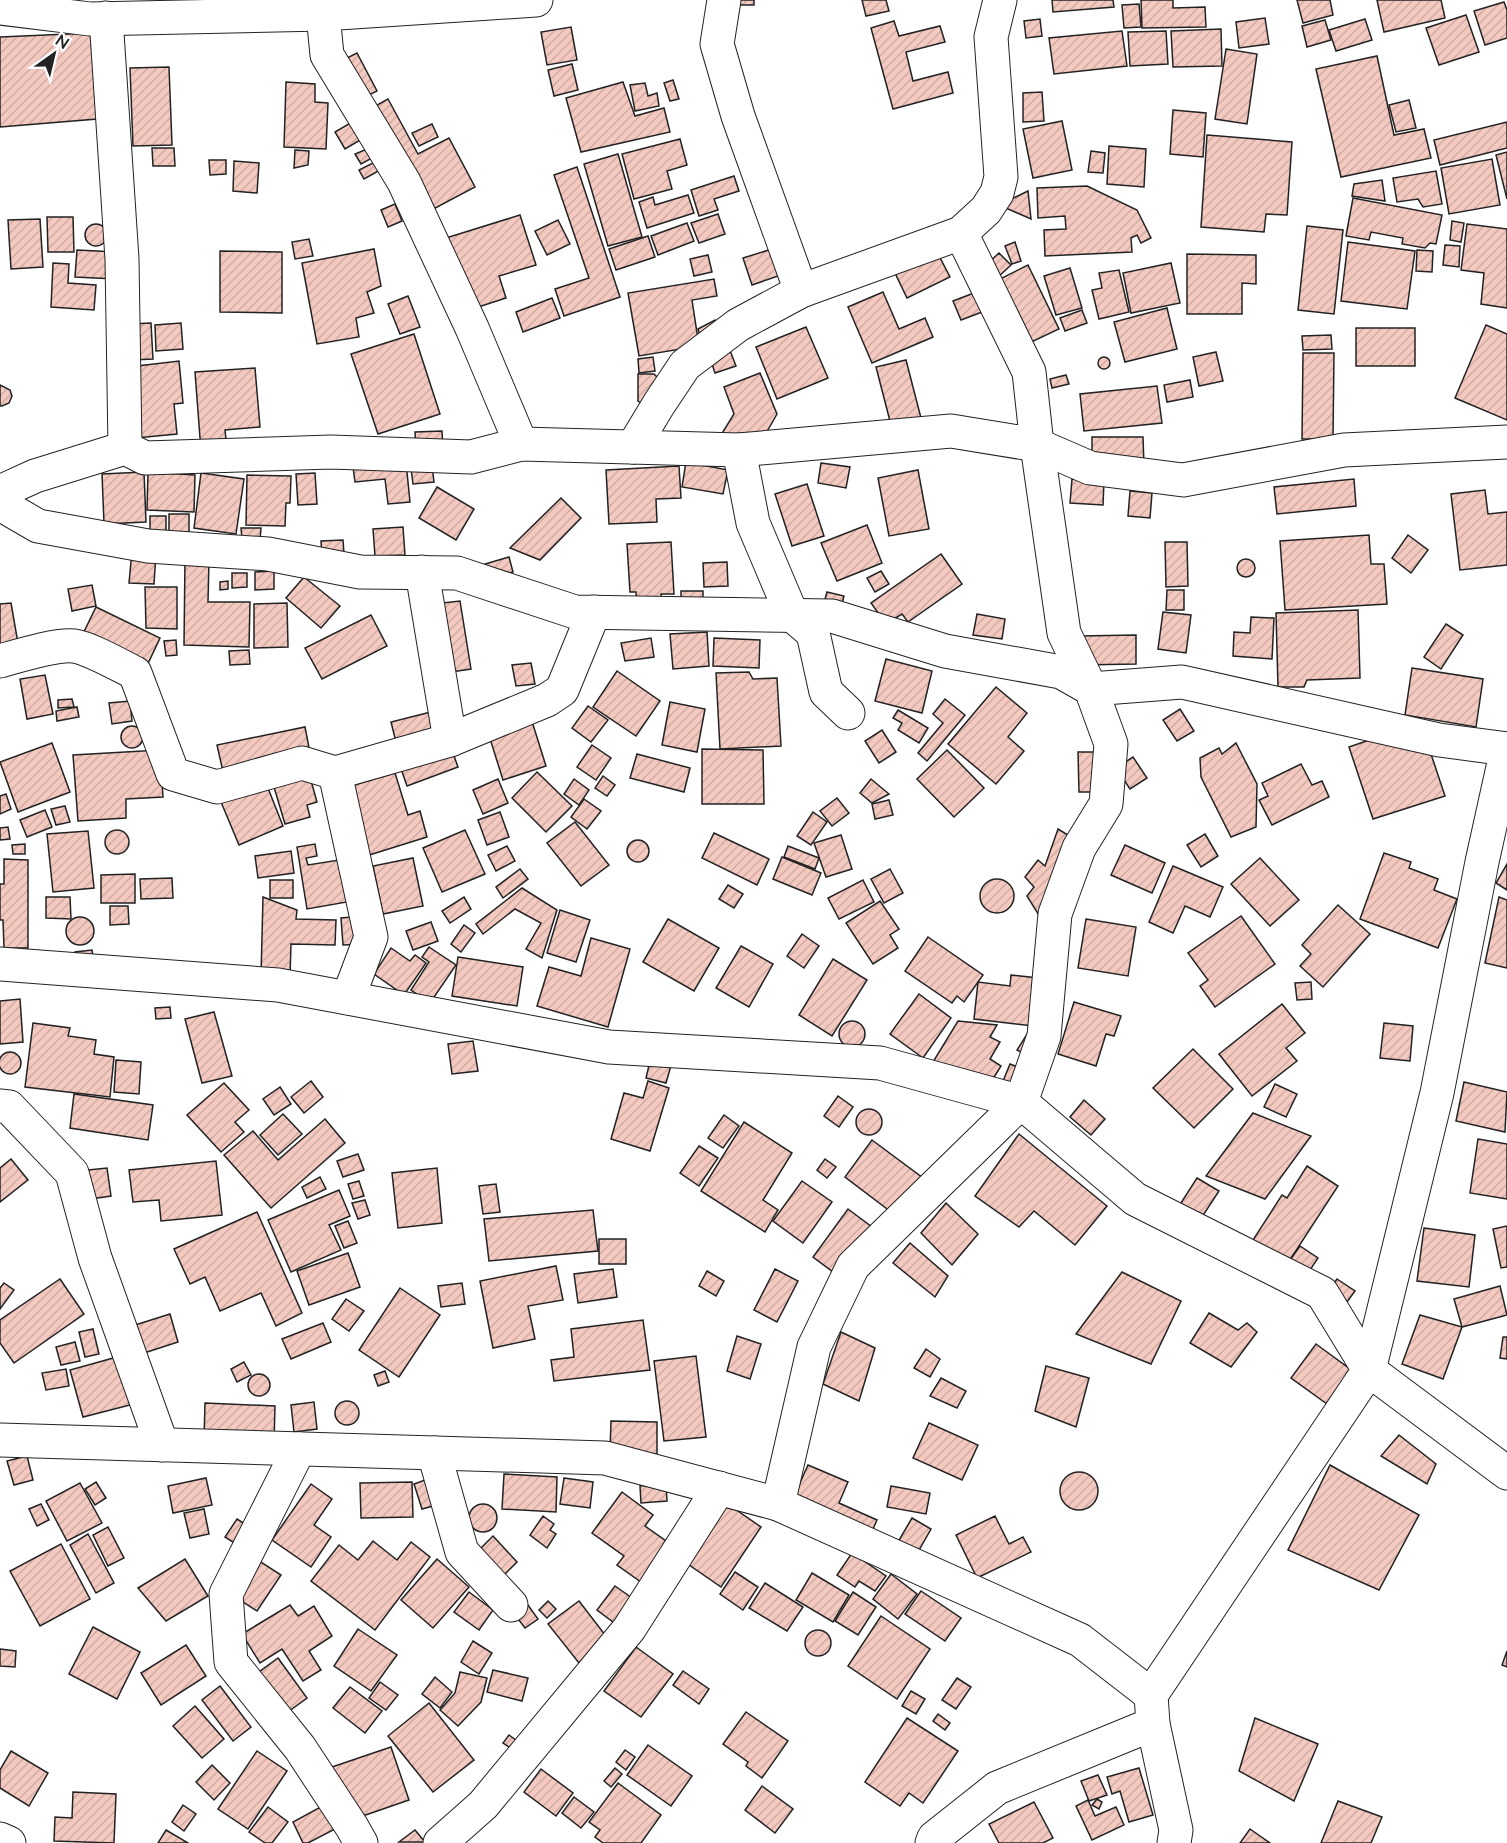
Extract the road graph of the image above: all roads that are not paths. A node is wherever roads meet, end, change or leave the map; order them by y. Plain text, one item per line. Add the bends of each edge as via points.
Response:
1 (536, 0) edge
2 (724, 0) edge
3 (1000, 0) edge
4 (0, 8) edge
5 (96, 12) edge
6 (323, 14) junction
7 (961, 233) junction
8 (801, 291) junction
9 (1507, 442) edge
10 (521, 444) junction
11 (1037, 445) junction
12 (633, 447) junction
13 (125, 448) junction
14 (739, 450) junction
15 (0, 492) edge
16 (0, 504) edge
17 (422, 572) junction
18 (594, 612) junction
19 (792, 615) junction
20 (0, 661) edge
21 (1091, 689) junction
22 (848, 713) dead end
23 (450, 740) junction
24 (1507, 749) edge
25 (335, 773) junction
26 (0, 964) edge
27 (348, 998) junction
28 (1021, 1102) junction
29 (0, 1106) edge
30 (1368, 1370) junction
31 (0, 1440) edge
32 (162, 1445) junction
33 (299, 1449) junction
34 (434, 1453) junction
35 (1507, 1473) edge
36 (719, 1488) junction
37 (778, 1504) junction
38 (511, 1605) dead end
39 (1152, 1709) junction
40 (0, 1839) edge
41 (9, 1843) edge
42 (361, 1843) edge
43 (440, 1843) edge
44 (932, 1843) edge
45 (1174, 1843) edge

1 - 6 street
2 - 8 street via 717,44 738,116
3 - 7 street via 991,37 1001,177 986,210
4 - 5 street
5 - 6 street
5 - 13 street via 122,259
6 - 10 street via 327,55 404,182
7 - 8 street
7 - 11 street via 1029,372
8 - 12 street via 738,325 685,365
9 - 11 street via 1344,450 1183,480 1090,468
10 - 12 street
10 - 13 street via 471,457 331,452 145,458
11 - 14 street via 951,431
11 - 21 street via 1064,633
12 - 14 street
13 - 15 street via 35,476
14 - 19 street via 753,523
16 - 17 street via 38,526 148,546 268,554 360,572
17 - 18 street via 457,573 575,612
17 - 23 street
18 - 19 street
18 - 23 street via 562,690 526,710
19 - 21 street via 832,616 945,651 1060,672
19 - 22 street via 813,633 826,692
20 - 25 street via 74,646 135,673 173,774 218,787 302,763
21 - 24 street via 1182,682 1439,740
21 - 28 street via 1111,744 1106,804 1079,848 1055,914 1044,1036
23 - 25 street
24 - 30 street via 1437,1093
25 - 27 street via 371,937
26 - 27 street via 278,985
27 - 28 street via 609,1047 880,1062
28 - 30 street via 1135,1199 1322,1293
28 - 37 street via 854,1266 814,1347
29 - 32 street via 9,1107 72,1173 95,1258
30 - 35 street
30 - 39 street
31 - 32 street
32 - 33 street
33 - 34 street
33 - 42 street via 226,1594 231,1662 300,1748
34 - 36 street via 605,1458
34 - 38 street via 462,1552
36 - 37 street
36 - 43 street via 629,1629 483,1805
37 - 39 street via 1080,1640
39 - 44 street via 997,1788
39 - 45 street via 1176,1830
40 - 41 street

